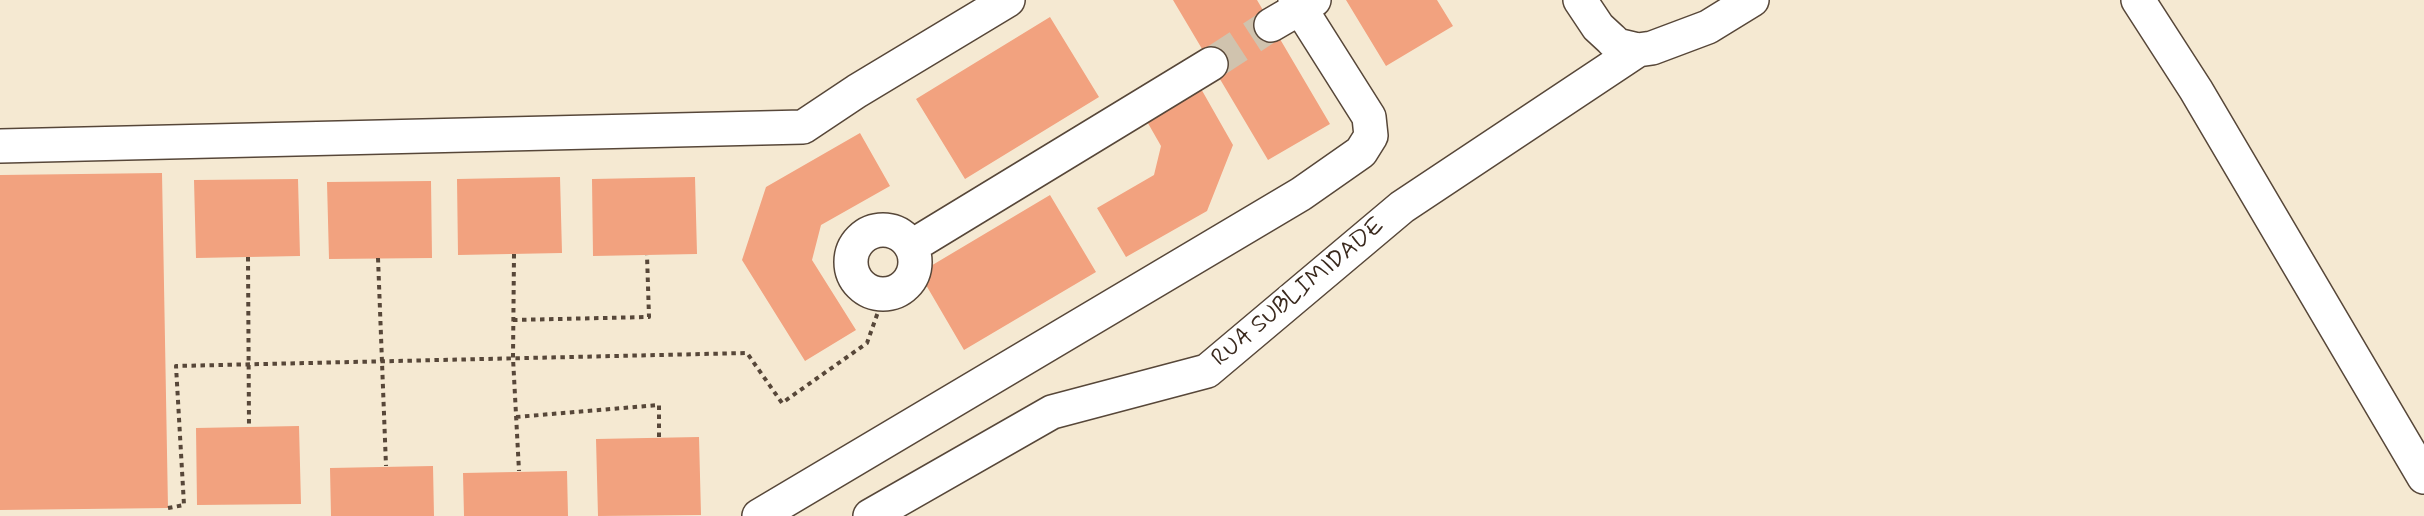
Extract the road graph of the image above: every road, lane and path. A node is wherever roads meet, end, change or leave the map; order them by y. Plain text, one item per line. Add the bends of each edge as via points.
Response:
1 (1008, 0) edge
2 (1580, 0) edge
3 (1752, 0) edge
4 (2138, 0) edge
5 (1303, 3) edge
6 (1271, 25) tunnel mouth
7 (1638, 50) junction
8 (1211, 63) tunnel mouth
9 (0, 146) edge
10 (912, 246) junction
11 (514, 254) dead end
12 (647, 255) dead end
13 (248, 256) dead end
14 (378, 258) dead end
15 (884, 295) junction
16 (513, 320) junction
17 (513, 358) junction
18 (382, 361) junction
19 (250, 364) junction
20 (516, 417) junction
21 (249, 427) dead end
22 (659, 438) dead end
23 (386, 466) dead end
24 (519, 471) dead end
25 (2424, 477) edge
26 (168, 508) dead end
27 (759, 516) edge
28 (870, 516) edge

1 - 9 street via 803,127
2 - 7 street via 1598,27 1617,45
3 - 7 street, RUA SUBLIMIDADE via 1708,27
4 - 25 street via 2202,100
5 - 6 street
5 - 27 street via 1369,117 1371,136 1361,152 1301,194
7 - 28 street, RUA SUBLIMIDADE via 1402,207 1207,371 1052,412
8 - 10 street
10 - 15 street via 915,268 911,279 904,288
10 - 15 street via 887,230 867,234 854,249 855,279 872,293
11 - 16 path
12 - 16 path via 649,317
13 - 19 path
14 - 18 path
15 - 17 path via 867,343 782,403 747,352
16 - 17 path
17 - 18 path
17 - 20 path
18 - 19 path
18 - 23 path
19 - 21 path
19 - 26 path via 176,366 184,505
20 - 22 path via 659,405
20 - 24 path

